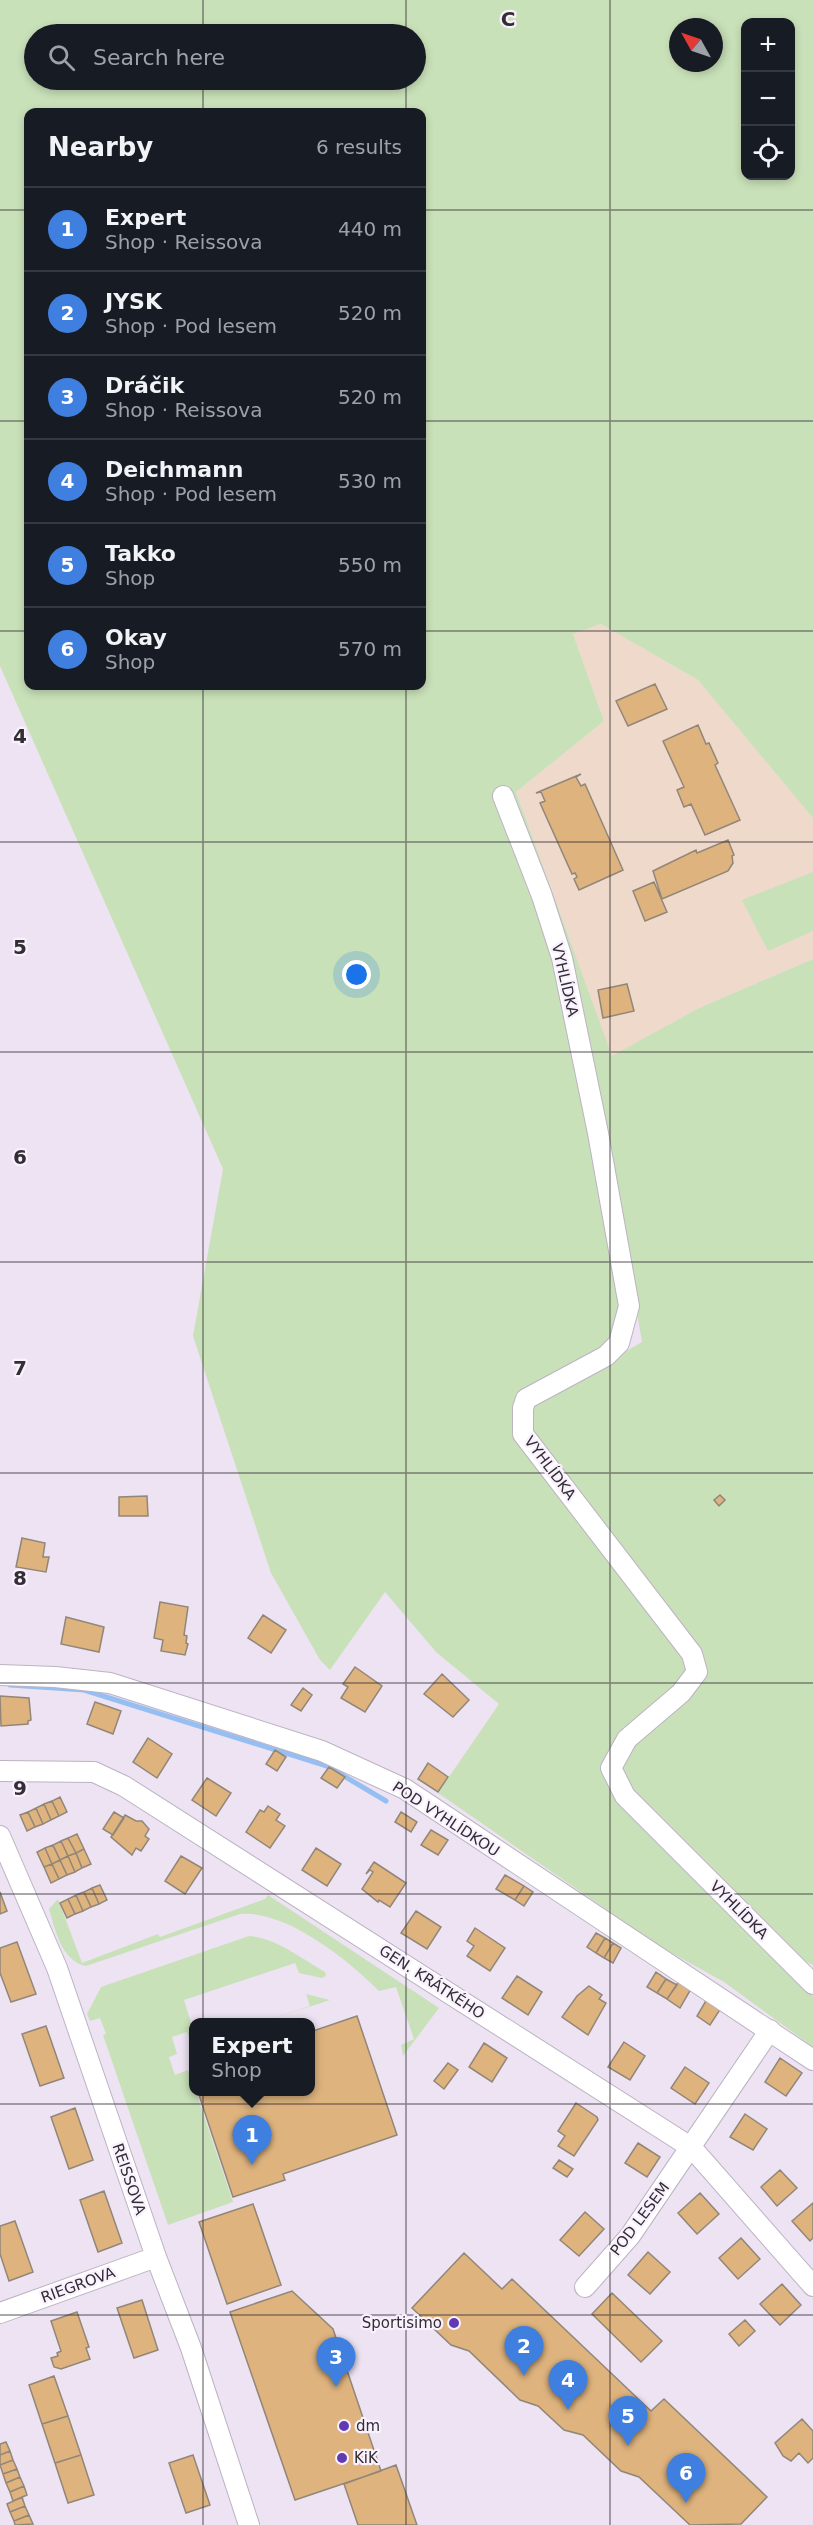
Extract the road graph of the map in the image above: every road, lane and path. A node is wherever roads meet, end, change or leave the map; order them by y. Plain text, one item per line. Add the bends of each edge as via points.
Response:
1 (503, 796) dead end
2 (0, 1675) edge
3 (0, 1771) edge
4 (0, 1836) edge
5 (813, 1984) edge
6 (770, 2030) junction
7 (813, 2060) edge
8 (692, 2148) junction
9 (156, 2257) junction
10 (813, 2286) edge
11 (585, 2287) dead end
12 (0, 2313) edge
13 (249, 2525) edge

1 - 5 street, VYHLÍDKA via 562,958 629,1306 620,1343 606,1356 526,1399 523,1434 692,1654 697,1672 681,1694 627,1739 611,1768 625,1796
2 - 6 street, POD VYHLÍDKOU via 110,1683 322,1751 394,1784
3 - 8 street, GEN. KRÁTKÉHO via 94,1772 124,1786
4 - 9 street, REISSOVA via 57,1968
6 - 7 street, POD VYHLÍDKOU
6 - 8 street, POD LESEM
8 - 10 street, GEN. KRÁTKÉHO
8 - 11 street, POD LESEM via 630,2236
9 - 12 street, RIEGROVA
9 - 13 street, REISSOVA via 192,2348

